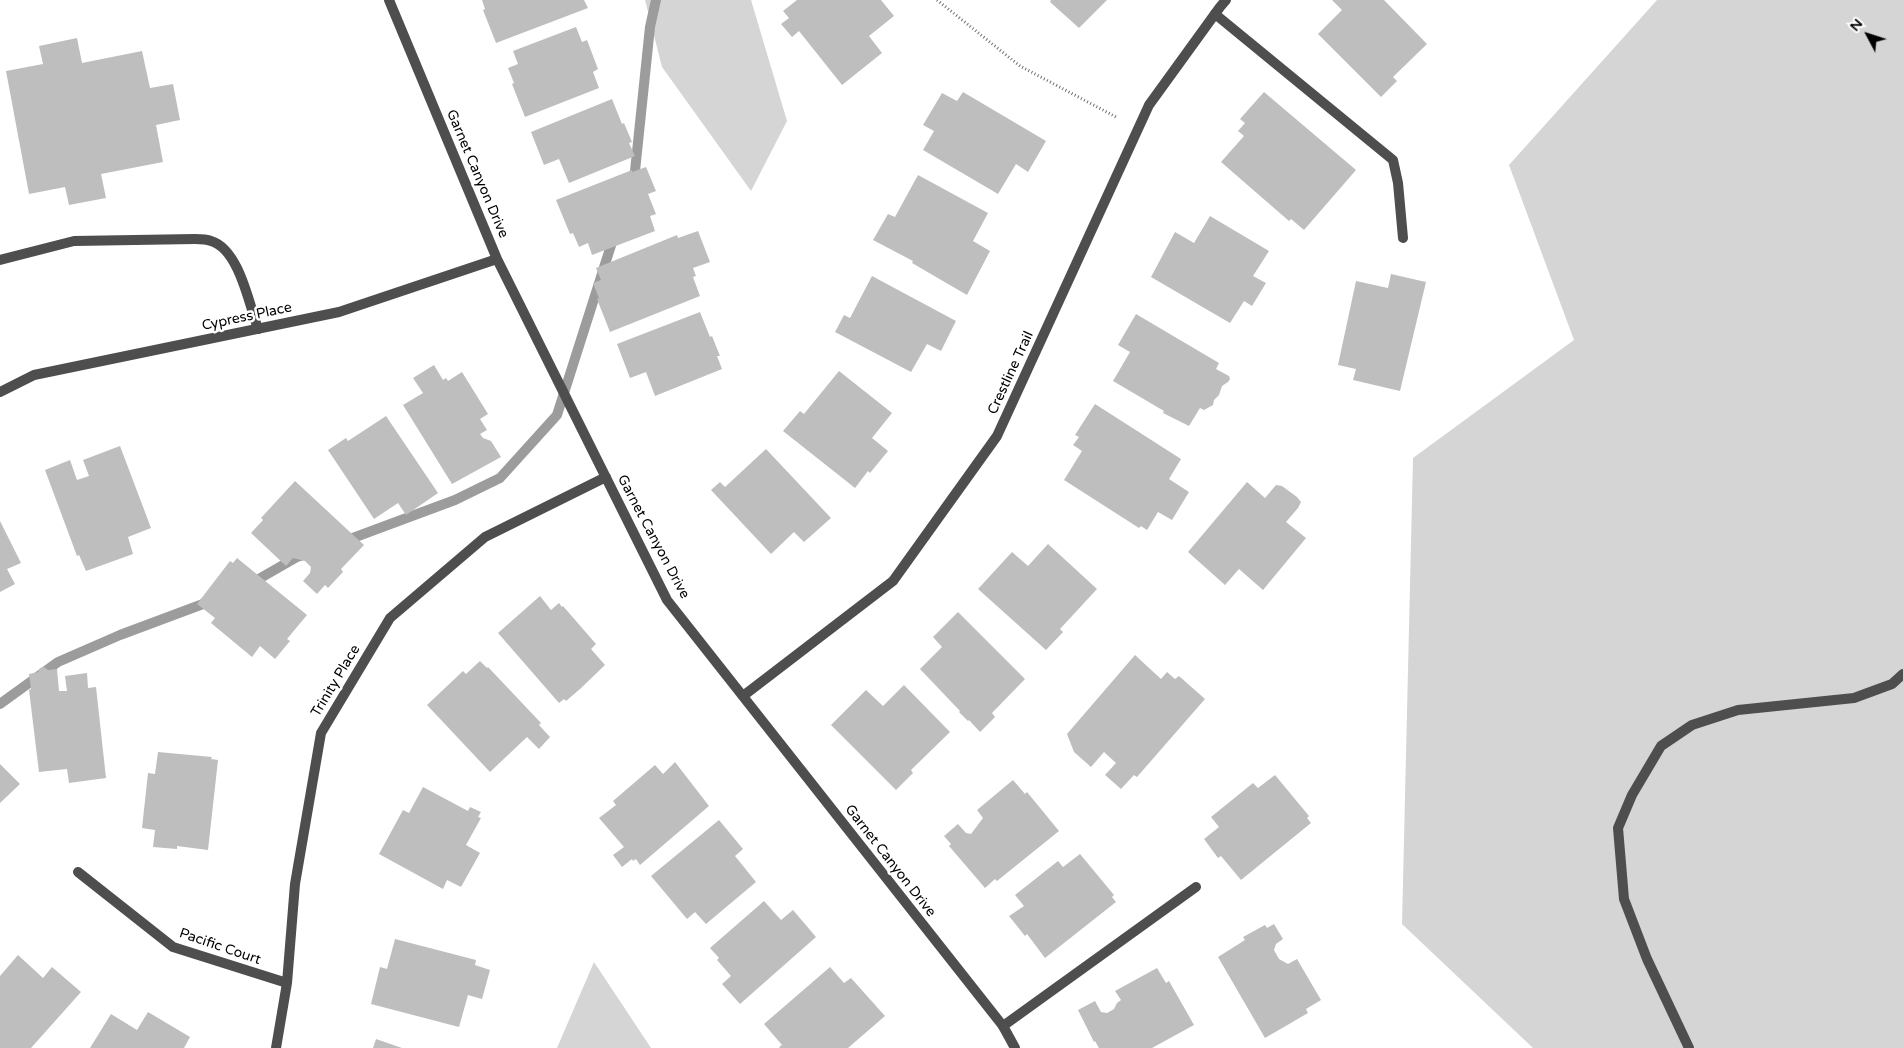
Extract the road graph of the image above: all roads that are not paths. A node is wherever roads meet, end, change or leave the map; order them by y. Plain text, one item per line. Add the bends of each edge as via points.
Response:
1 (389, 0) edge
2 (1226, 0) edge
3 (1215, 14) junction
4 (1404, 238) dead end
5 (497, 259) junction
6 (0, 260) edge
7 (258, 329) junction
8 (0, 392) edge
9 (606, 477) junction
10 (1903, 674) edge
11 (743, 696) junction
12 (78, 872) dead end
13 (1196, 887) dead end
14 (287, 983) junction
15 (1003, 1026) junction
16 (276, 1048) edge
17 (1014, 1048) edge
18 (1689, 1048) edge

1 - 5 street, Garnet Canyon Drive
2 - 3 street, Crestline Trail
3 - 4 street via 1393,160
3 - 11 street, Crestline Trail via 1149,105 997,436 893,581
5 - 7 street, Cypress Place via 338,312
5 - 9 street, Garnet Canyon Drive
6 - 7 street via 74,241 212,241 236,265
7 - 8 street, Cypress Place via 34,376
9 - 11 street, Garnet Canyon Drive via 667,600
9 - 14 street, Trinity Place via 485,537 390,618 321,733 295,884
10 - 18 street via 1892,684 1854,698 1738,710 1692,725 1661,746 1632,795 1618,828 1624,900 1647,959
11 - 15 street, Garnet Canyon Drive
12 - 14 street, Pacific Court via 173,947
13 - 15 street
14 - 16 street, Trinity Place
15 - 17 street, Garnet Canyon Drive

